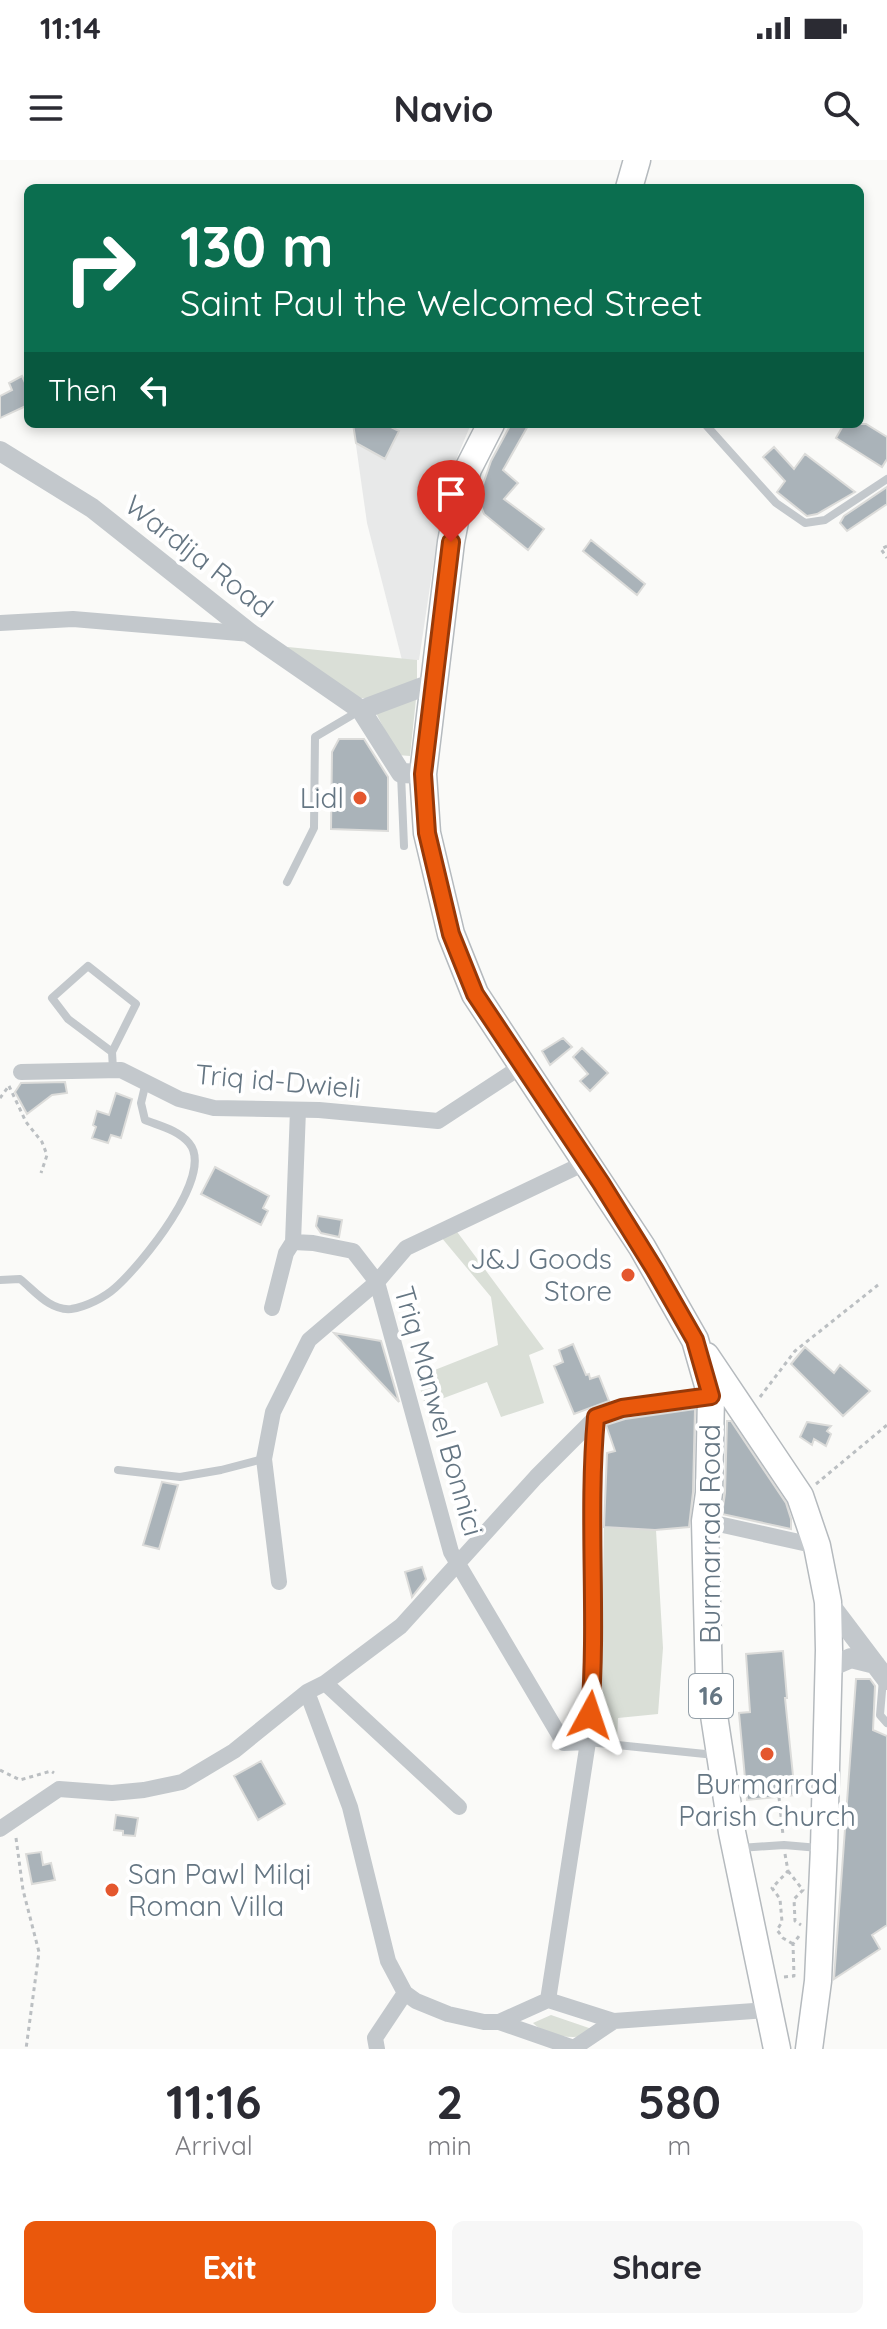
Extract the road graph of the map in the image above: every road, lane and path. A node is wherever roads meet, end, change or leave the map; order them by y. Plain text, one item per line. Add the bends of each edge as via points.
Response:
1 (637, 160) edge
2 (630, 184) edge
3 (489, 428) edge
4 (709, 428) edge
5 (0, 451) edge
6 (887, 479) edge
7 (887, 546) edge
8 (887, 558) edge
9 (0, 623) edge
10 (251, 634) junction
11 (433, 683) junction
12 (361, 710) junction
13 (412, 774) junction
14 (404, 846) dead end
15 (287, 882) dead end
16 (112, 1060) junction
17 (522, 1066) junction
18 (21, 1072) dead end
19 (146, 1082) junction
20 (9, 1086) dead end
21 (298, 1110) junction
22 (587, 1162) junction
23 (41, 1173) dead end
24 (293, 1242) junction
25 (0, 1280) edge
26 (377, 1282) junction
27 (878, 1285) dead end
28 (272, 1308) dead end
29 (695, 1340) junction
30 (711, 1396) junction
31 (746, 1414) junction
32 (596, 1417) junction
33 (887, 1425) edge
34 (565, 1446) junction
35 (593, 1455) junction
36 (264, 1459) junction
37 (118, 1470) dead end
38 (800, 1496) junction
39 (705, 1521) junction
40 (817, 1546) junction
41 (459, 1564) junction
42 (279, 1582) dead end
43 (828, 1602) junction
44 (828, 1668) junction
45 (883, 1670) edge
46 (325, 1683) junction
47 (307, 1692) junction
48 (887, 1723) edge
49 (588, 1742) junction
50 (720, 1755) junction
51 (0, 1770) edge
52 (63, 1789) junction
53 (779, 1797) dead end
54 (459, 1807) dead end
55 (6, 1823) edge
56 (784, 1845) junction
57 (736, 1848) junction
58 (824, 1848) junction
59 (788, 1871) junction
60 (793, 1944) junction
61 (761, 1979) junction
62 (405, 1993) junction
63 (548, 2000) junction
64 (614, 2021) junction
65 (499, 2022) junction
66 (773, 2029) edge
67 (810, 2042) edge
68 (574, 2048) edge
69 (26, 2049) edge
70 (377, 2049) edge

1 - 2 main road
3 - 11 main road, Burmarrad Road / 16 via 459,501
4 - 6 lane via 776,503 805,523 825,520
5 - 10 street, Wardija Road via 92,508
7 - 8 path via 881,549
9 - 10 street via 73,619
10 - 12 street, Wardija Road
11 - 12 street
11 - 13 main road, Burmarrad Road / 16
12 - 13 street, Wardija Road
12 - 15 lane via 315,737 314,828
13 - 14 lane
13 - 17 main road, Burmarrad Road / 16 via 451,934 475,994
16 - 16 lane via 136,1004 88,966 52,998
16 - 18 street, Triq id-Dwieli
16 - 19 street, Triq id-Dwieli
17 - 21 street, Triq id-Dwieli via 438,1121
17 - 22 main road, Burmarrad Road / 16
19 - 21 street, Triq id-Dwieli via 184,1101 214,1108
19 - 25 lane via 141,1103 145,1120 176,1133 190,1144 196,1160 180,1206 149,1253 113,1290 70,1309 50,1305 20,1279
20 - 23 path via 47,1155
21 - 24 street
22 - 26 street via 406,1248
22 - 29 main road, Burmarrad Road / 16
24 - 26 street, Triq Manwel Bonnici via 353,1251
24 - 28 street
26 - 36 street via 309,1340 273,1412
26 - 41 street, Triq Manwel Bonnici via 451,1552
27 - 31 path via 795,1351
29 - 30 main road, Burmarrad Road / 16
29 - 31 main road, 16
30 - 32 street via 622,1408
30 - 39 main road, Burmarrad Road / 16
31 - 38 main road, 16
32 - 34 street
32 - 35 street
33 - 38 path
34 - 35 street via 581,1457
34 - 41 street
35 - 49 street via 594,1661
36 - 37 lane via 180,1477
36 - 42 street
38 - 40 main road, 16
39 - 40 street
39 - 50 main road, Burmarrad Road / 16 via 709,1683
40 - 43 main road, 16
41 - 46 street via 401,1626
41 - 49 street, Triq Manwel Bonnici via 564,1743
43 - 44 main road, 16
43 - 45 street
44 - 45 street via 851,1658
44 - 58 main road, 16
45 - 48 lane via 880,1715
46 - 47 street
46 - 54 street
47 - 52 street via 234,1751 182,1782 112,1793
47 - 62 street via 350,1807 388,1961
49 - 50 lane
49 - 63 street
50 - 57 main road, Burmarrad Road / 16
51 - 52 path via 20,1780 51,1771
52 - 55 street
53 - 56 path
55 - 69 path via 39,1952
56 - 57 lane
56 - 58 lane
56 - 59 path
57 - 61 main road, Burmarrad Road / 16
58 - 67 main road, 16
59 - 60 path via 803,1890 794,1899 795,1921 801,1925
59 - 60 path via 772,1888 780,1899 782,1922 777,1930
60 - 61 path via 794,1976
61 - 66 main road, Burmarrad Road / 16
62 - 65 street via 448,2014
62 - 70 street via 375,2038
63 - 64 street
63 - 65 street
64 - 66 street
64 - 68 street
65 - 68 street
66 - 67 main road

